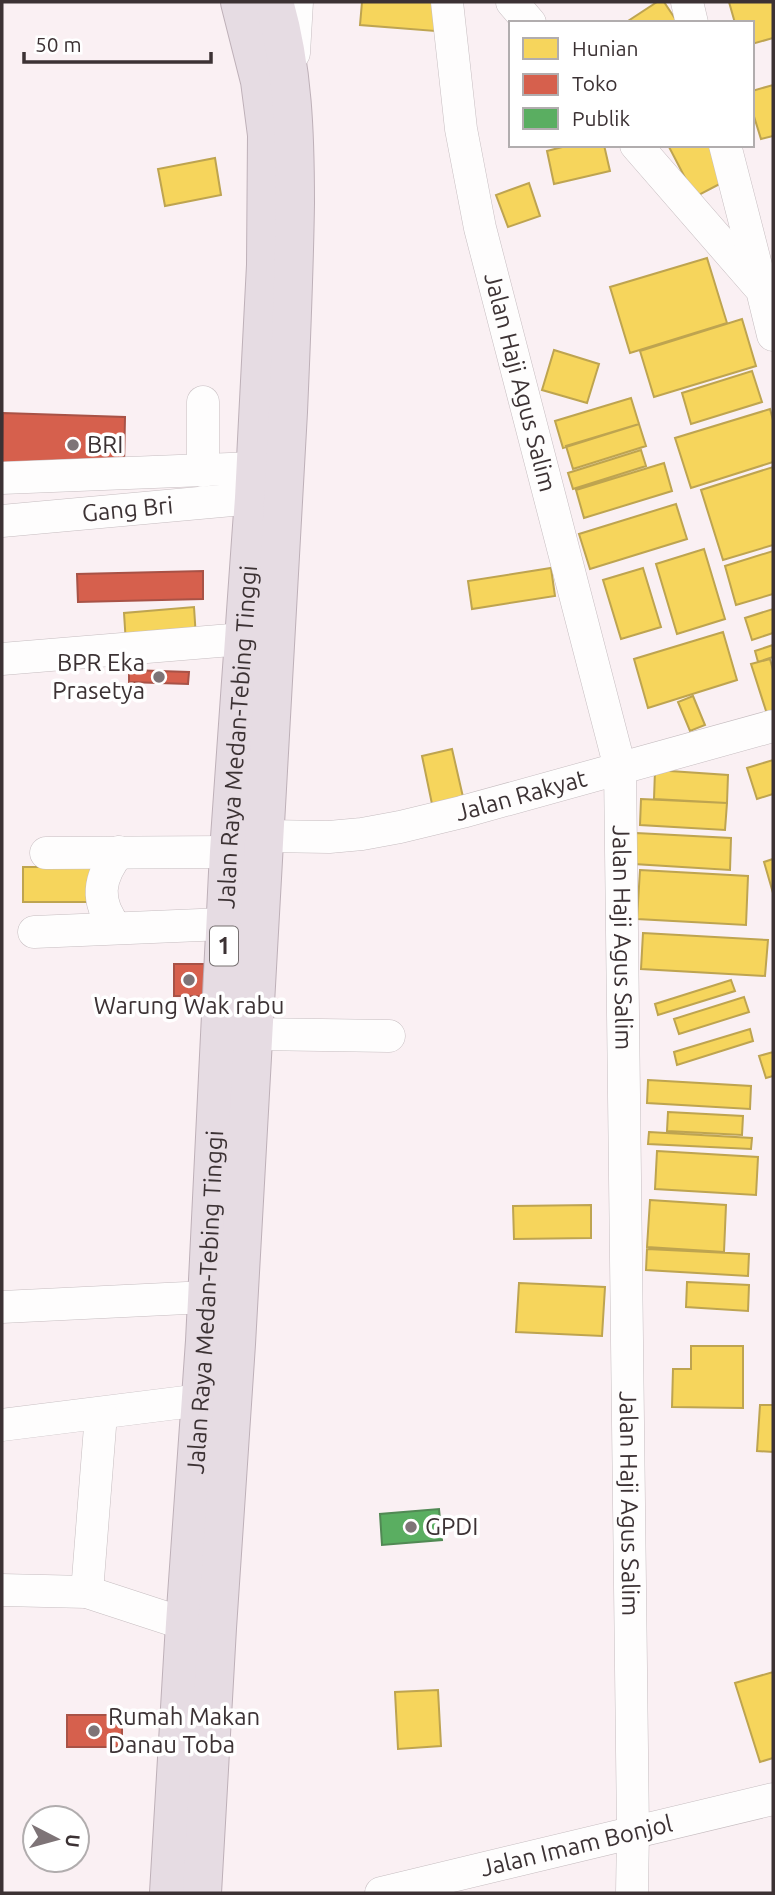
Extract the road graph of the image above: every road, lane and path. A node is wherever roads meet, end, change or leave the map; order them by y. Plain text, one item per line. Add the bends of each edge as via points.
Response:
1 (240, 2) edge
2 (274, 2) edge
3 (297, 2) edge
4 (447, 2) edge
5 (512, 2) edge
6 (687, 2) edge
7 (528, 21) edge
8 (692, 21) edge
9 (292, 97) junction
10 (638, 147) edge
11 (725, 147) edge
12 (762, 290) junction
13 (773, 335) edge
14 (203, 402) dead end
15 (203, 471) junction
16 (2, 478) edge
17 (255, 483) junction
18 (2, 521) edge
19 (243, 639) junction
20 (2, 659) edge
21 (773, 726) edge
22 (620, 768) junction
23 (265, 836) junction
24 (120, 852) junction
25 (229, 852) junction
26 (46, 853) dead end
27 (242, 923) junction
28 (116, 928) junction
29 (34, 932) dead end
30 (254, 1034) junction
31 (389, 1036) dead end
32 (207, 1297) junction
33 (2, 1307) edge
34 (221, 1343) junction
35 (201, 1400) junction
36 (101, 1414) junction
37 (2, 1425) edge
38 (2, 1590) edge
39 (87, 1592) junction
40 (201, 1626) junction
41 (773, 1799) edge
42 (633, 1832) junction
43 (169, 1893) edge
44 (202, 1893) edge
45 (381, 1893) edge
46 (632, 1893) edge

1 - 17 highway, Jalan Raya Medan-Tebing Tinggi / 1 via 260,81 267,135
2 - 9 highway, Jalan Raya Medan-Tebing Tinggi / 1
3 - 9 street
4 - 22 street, Jalan Haji Agus Salim via 461,129 480,228
5 - 7 street
6 - 8 street
9 - 23 highway, Jalan Raya Medan-Tebing Tinggi / 1 via 295,265
10 - 12 street
11 - 12 street
12 - 13 street
14 - 15 street
15 - 16 street
15 - 17 street
17 - 18 street, Gang Bri
17 - 19 highway, Jalan Raya Medan-Tebing Tinggi / 1
19 - 20 street
19 - 25 highway, Jalan Raya Medan-Tebing Tinggi / 1
21 - 22 street, Jalan Rakyat
22 - 23 street, Jalan Rakyat via 400,827 329,837
22 - 42 street, Jalan Haji Agus Salim
23 - 27 highway, Jalan Raya Medan-Tebing Tinggi / 1
24 - 25 street
24 - 26 street
24 - 28 street via 103,879 102,901
25 - 27 highway, Jalan Raya Medan-Tebing Tinggi / 1
27 - 28 street
27 - 30 highway, Jalan Raya Medan-Tebing Tinggi / 1
27 - 32 highway, Jalan Raya Medan-Tebing Tinggi / 1
28 - 29 street
30 - 31 street
30 - 34 highway, Jalan Raya Medan-Tebing Tinggi / 1
32 - 33 street
32 - 34 highway, Jalan Raya Medan-Tebing Tinggi / 1
34 - 35 highway, Jalan Raya Medan-Tebing Tinggi / 1
34 - 40 highway, Jalan Raya Medan-Tebing Tinggi / 1
35 - 36 street
35 - 40 highway, Jalan Raya Medan-Tebing Tinggi / 1
36 - 37 street
36 - 39 street
38 - 39 street
39 - 40 street
40 - 43 highway, Jalan Raya Medan-Tebing Tinggi / 1
40 - 44 highway, Jalan Raya Medan-Tebing Tinggi / 1
41 - 42 street, Jalan Imam Bonjol
42 - 45 street, Jalan Imam Bonjol
42 - 46 street, Jalan Haji Agus Salim

